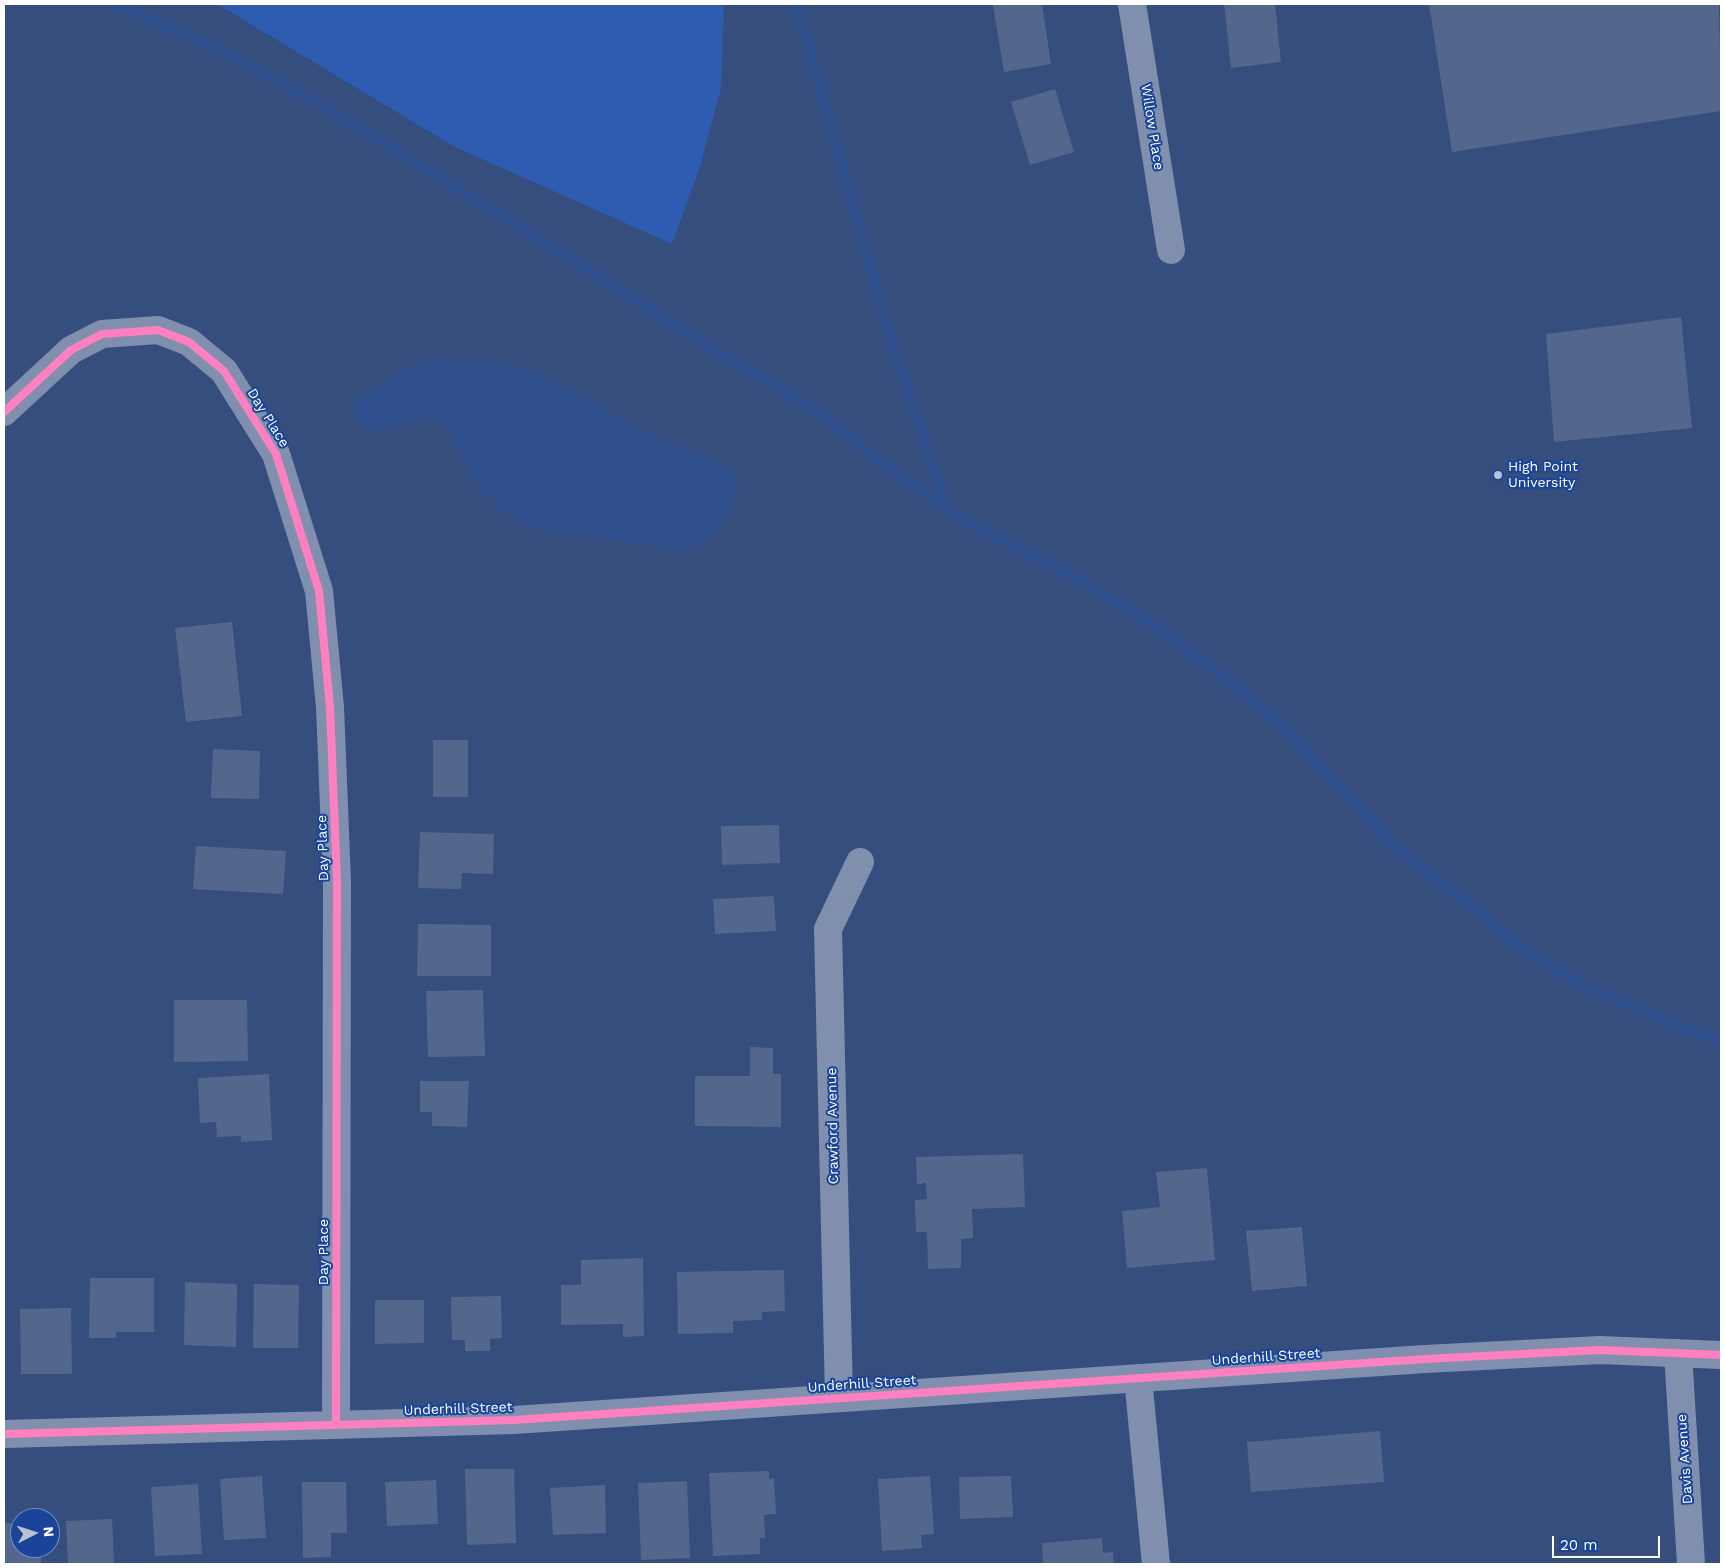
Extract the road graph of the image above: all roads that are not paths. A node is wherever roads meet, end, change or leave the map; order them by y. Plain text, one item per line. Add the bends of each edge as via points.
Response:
1 (1132, 4) edge
2 (1171, 250) dead end
3 (4, 412) edge
4 (860, 862) dead end
5 (1678, 1353) junction
6 (1721, 1355) edge
7 (1138, 1378) junction
8 (839, 1398) junction
9 (336, 1425) junction
10 (4, 1434) edge
11 (1156, 1564) edge
12 (1691, 1564) edge

1 - 2 street, Willow Place
3 - 9 street, Day Place via 71,350 102,334 158,330 189,342 224,371 276,454 319,592 330,707 337,882
4 - 8 street, Crawford Avenue via 828,929
5 - 6 street, Underhill Street
5 - 7 street, Underhill Street via 1600,1350
5 - 12 street, Davis Avenue
7 - 8 street, Underhill Street
7 - 11 street
8 - 9 street, Underhill Street via 514,1420
9 - 10 street, Underhill Street

